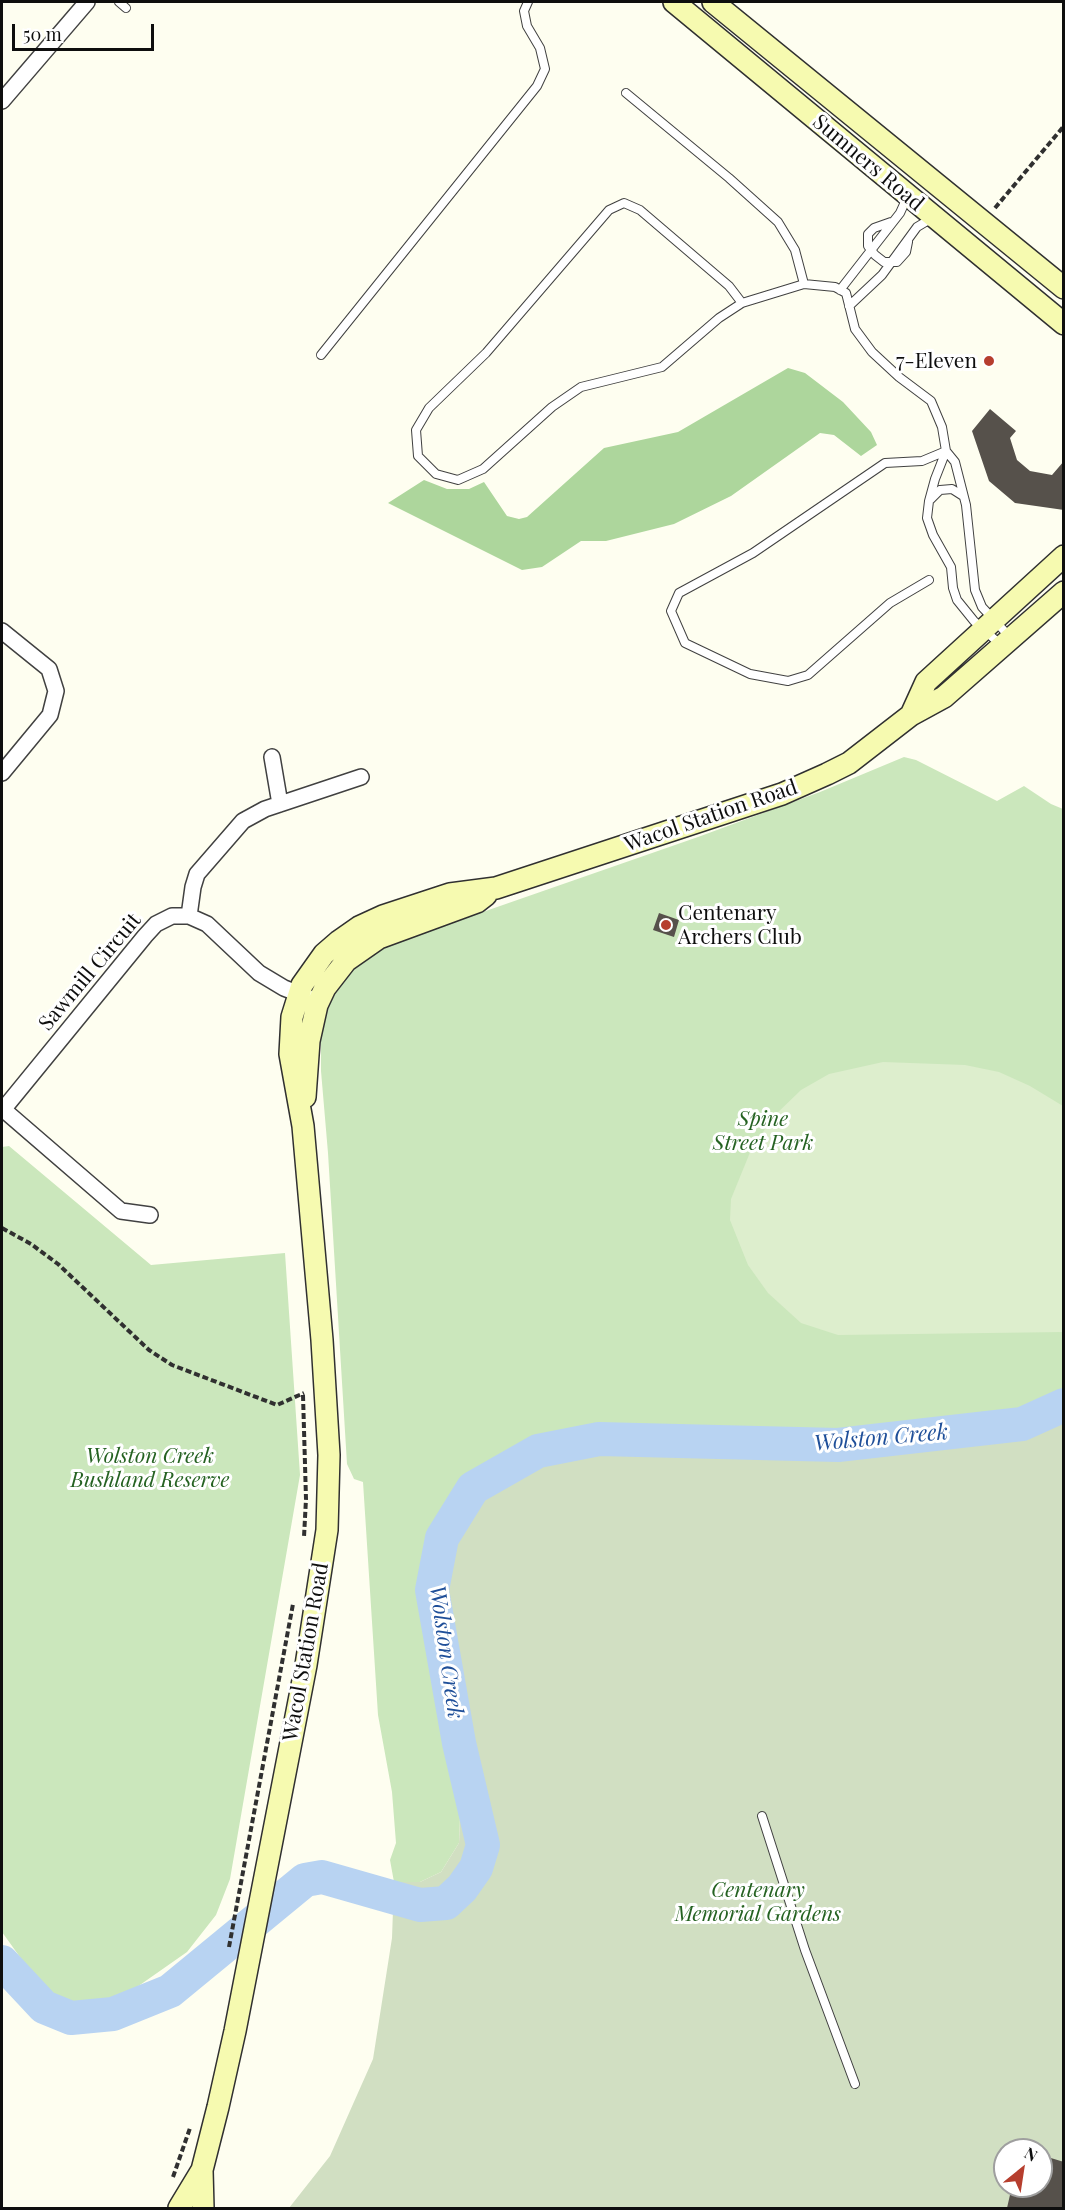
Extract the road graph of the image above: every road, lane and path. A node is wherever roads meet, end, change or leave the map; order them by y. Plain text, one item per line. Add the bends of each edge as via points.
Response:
1 (87, 2) edge
2 (119, 2) edge
3 (528, 2) edge
4 (674, 2) edge
5 (713, 2) edge
6 (126, 8) dead end
7 (626, 93) dead end
8 (2, 101) edge
9 (1064, 126) edge
10 (902, 203) junction
11 (939, 222) junction
12 (984, 222) junction
13 (871, 250) junction
14 (891, 262) junction
15 (804, 284) junction
16 (1064, 288) edge
17 (840, 290) junction
18 (742, 303) junction
19 (849, 306) junction
20 (1064, 324) edge
21 (321, 355) dead end
22 (946, 451) junction
23 (963, 496) junction
24 (929, 501) junction
25 (1064, 556) edge
26 (929, 580) dead end
27 (1064, 592) edge
28 (988, 625) junction
29 (2, 631) edge
30 (1006, 641) junction
31 (911, 714) junction
32 (272, 757) dead end
33 (2, 773) edge
34 (361, 777) dead end
35 (280, 804) junction
36 (189, 916) junction
37 (309, 997) junction
38 (3, 1110) edge
39 (150, 1215) dead end
40 (2, 1228) edge
41 (303, 1393) junction
42 (326, 1393) junction
43 (304, 1538) dead end
44 (295, 1595) dead end
45 (762, 1816) dead end
46 (228, 1952) dead end
47 (855, 2084) dead end
48 (191, 2124) dead end
49 (202, 2170) junction
50 (170, 2185) dead end
51 (179, 2208) edge
52 (202, 2208) edge

1 - 8 street
2 - 6 lane
3 - 21 lane via 524,11 526,26 540,48 545,69 537,86
4 - 10 main road, Sumners Road
5 - 12 main road, Sumners Road
7 - 15 lane via 778,222 795,250
9 - 12 path
10 - 11 main road, Sumners Road
10 - 13 lane
10 - 13 lane via 891,223 868,234
11 - 14 lane via 927,221 917,227
11 - 20 main road, Sumners Road
12 - 16 main road, Sumners Road
13 - 14 lane via 884,262
13 - 17 lane
14 - 19 lane
15 - 17 lane
15 - 18 lane
17 - 19 lane via 846,293
18 - 18 lane via 662,367 581,387 552,407 483,468 458,480 436,474 418,456 416,430 429,408 486,353 609,210 624,203 640,210 729,286
19 - 22 lane via 855,329 872,352 931,401 942,427
22 - 23 lane via 955,462
22 - 24 lane
22 - 26 lane via 922,461 885,463 753,553 679,593 671,611 685,642 750,674 788,681 808,675 890,603
23 - 24 lane via 952,489 940,490
23 - 28 lane via 975,590
24 - 28 lane via 927,518 951,567 957,600
25 - 28 main road, Wacol Station Road
27 - 30 main road, Wacol Station Road
28 - 30 lane
28 - 30 lane
28 - 31 main road, Wacol Station Road via 926,682
29 - 33 street via 49,669 56,691 50,715
30 - 31 main road, Wacol Station Road via 944,697
31 - 37 main road, Wacol Station Road via 849,763 791,790 496,888 450,894 359,927 324,954 302,985
32 - 35 street
34 - 35 street
35 - 36 street via 243,821 204,864 193,887
36 - 37 street via 207,924 259,973
36 - 38 street, Sawmill Circuit via 172,916 156,924
37 - 42 main road, Wacol Station Road via 292,1017 290,1054 303,1126
38 - 39 street via 121,1211
40 - 41 path via 58,1264 149,1350 172,1365 277,1406
41 - 42 path
41 - 43 path
42 - 49 main road, Wacol Station Road via 327,1530 308,1654 234,2031
44 - 46 path
45 - 47 lane via 805,1950
48 - 50 path
49 - 51 main road, Wacol Station Road
49 - 52 main road, Wacol Station Road

